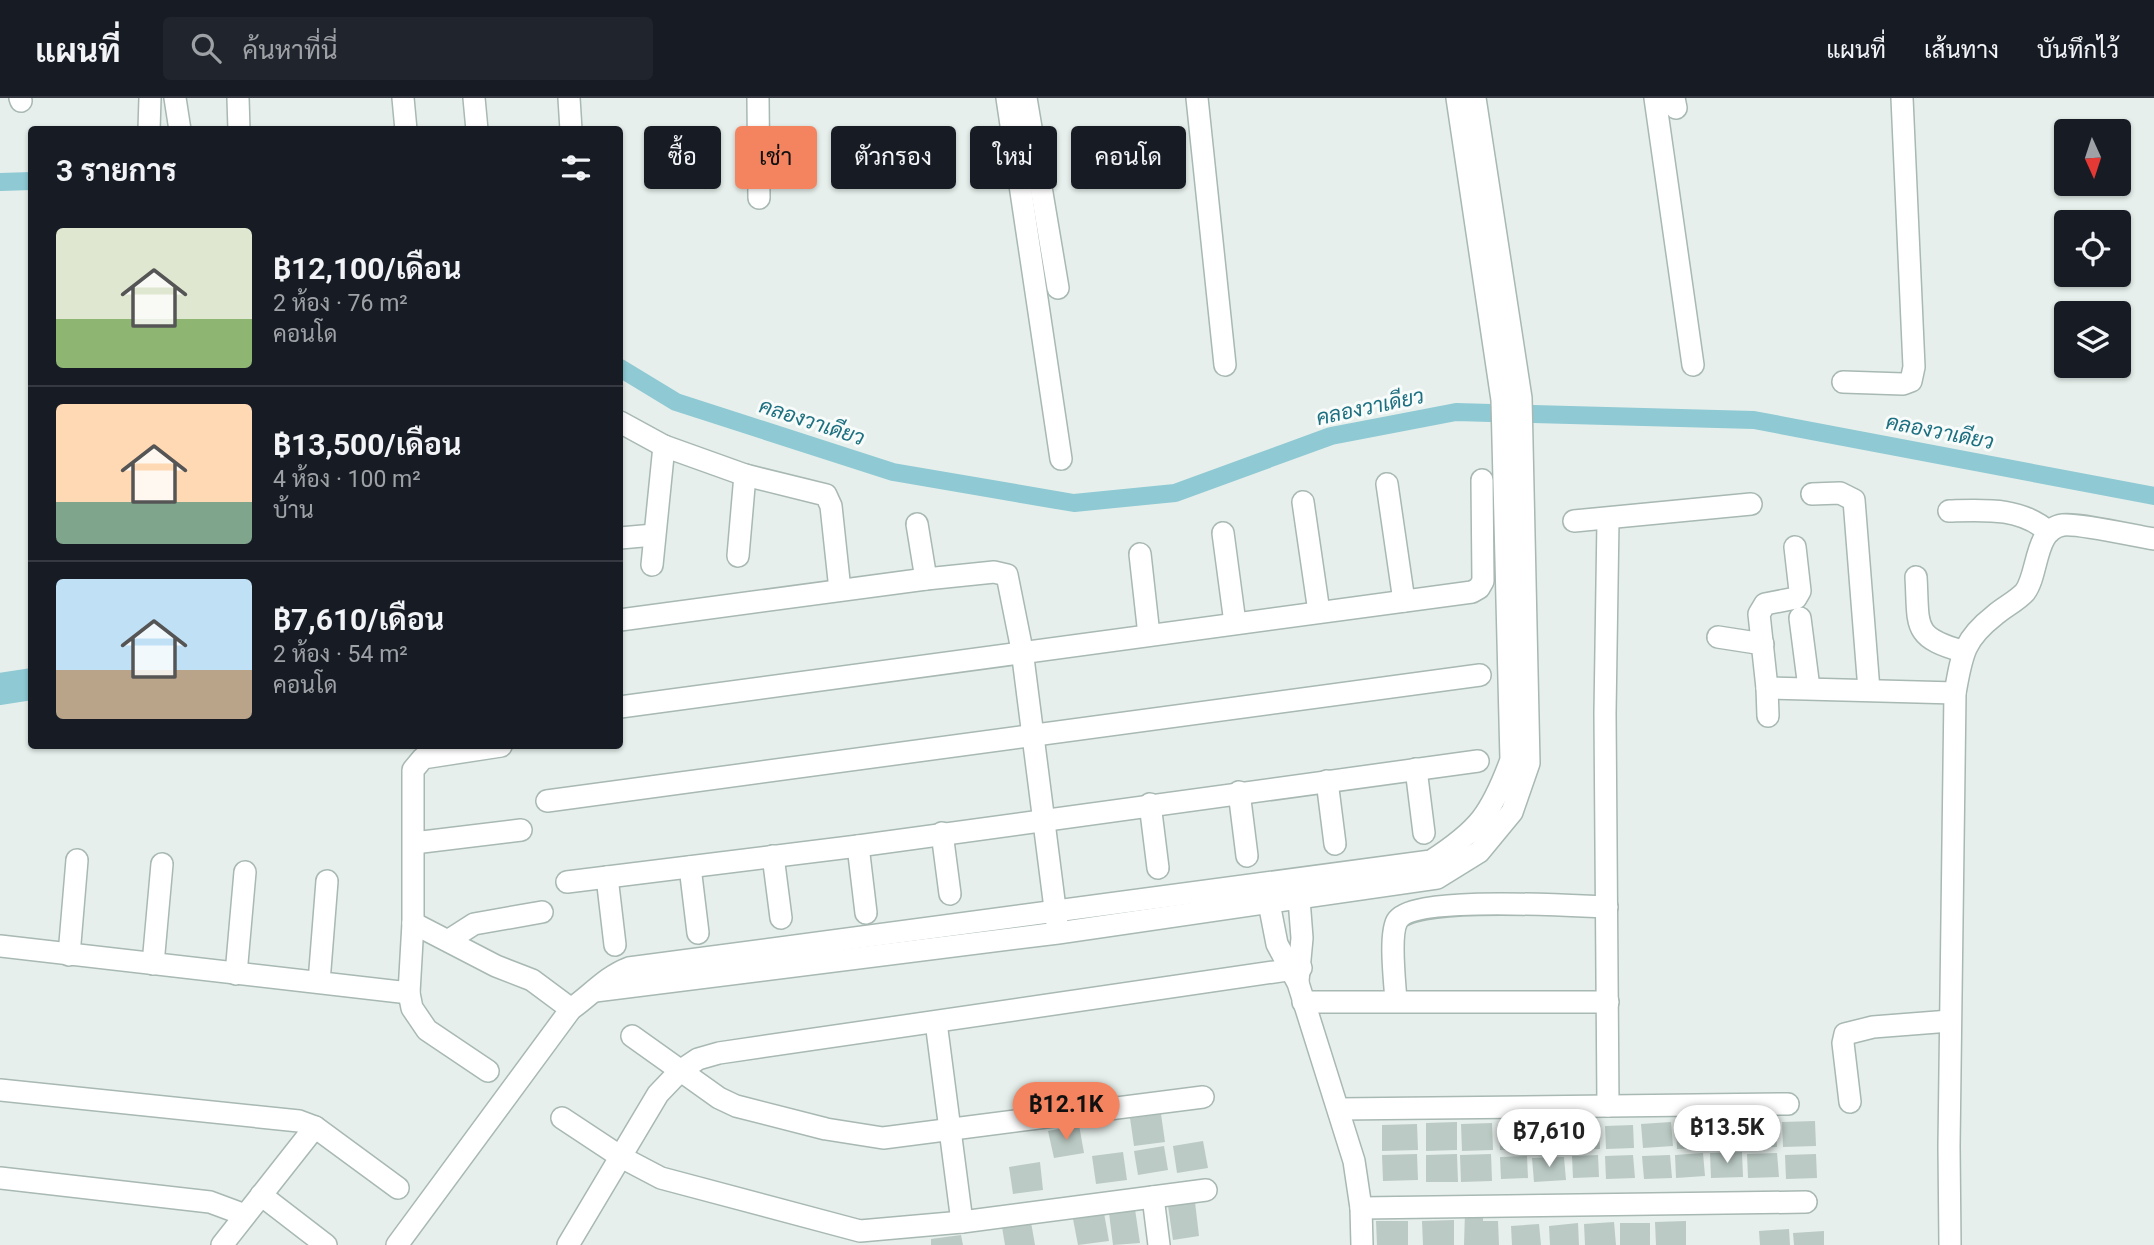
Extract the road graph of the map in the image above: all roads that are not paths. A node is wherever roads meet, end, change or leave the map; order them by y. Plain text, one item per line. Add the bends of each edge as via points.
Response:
1 (150, 98) edge
2 (175, 98) edge
3 (238, 98) edge
4 (403, 98) edge
5 (474, 98) edge
6 (569, 98) edge
7 (758, 98) edge
8 (1007, 98) edge
9 (1026, 98) edge
10 (1197, 98) edge
11 (1457, 98) edge
12 (1655, 98) edge
13 (1902, 98) edge
14 (1471, 113) edge
15 (149, 126) edge
16 (179, 126) edge
17 (239, 126) edge
18 (406, 126) edge
19 (477, 126) edge
20 (571, 126) edge
21 (758, 198) dead end
22 (1058, 288) dead end
23 (1225, 365) dead end
24 (1693, 365) dead end
25 (1843, 382) dead end
26 (623, 424) edge
27 (664, 446) junction
28 (1061, 459) dead end
29 (744, 475) junction
30 (1482, 480) dead end
31 (1387, 484) dead end
32 (1812, 494) dead end
33 (1303, 502) dead end
34 (1751, 504) dead end
35 (1949, 511) dead end
36 (1608, 520) junction
37 (1574, 521) dead end
38 (917, 524) dead end
39 (2049, 532) junction
40 (1223, 533) dead end
41 (654, 535) junction
42 (623, 538) edge
43 (2154, 539) edge
44 (1795, 547) dead end
45 (1140, 554) dead end
46 (737, 556) dead end
47 (652, 565) dead end
48 (1916, 577) dead end
49 (926, 579) junction
50 (840, 590) junction
51 (1404, 601) junction
52 (1319, 612) junction
53 (1800, 618) dead end
54 (623, 620) edge
55 (1235, 623) junction
56 (1149, 635) junction
57 (1718, 637) dead end
58 (1763, 644) junction
59 (1022, 650) junction
60 (1962, 652) junction
61 (1480, 675) dead end
62 (1767, 688) junction
63 (1809, 688) junction
64 (1869, 690) junction
65 (1955, 693) junction
66 (623, 706) edge
67 (1768, 716) dead end
68 (1033, 737) junction
69 (482, 749) edge
70 (1478, 761) dead end
71 (1416, 769) junction
72 (1327, 780) junction
73 (1239, 792) junction
74 (547, 801) dead end
75 (1150, 804) junction
76 (1045, 820) junction
77 (521, 830) dead end
78 (942, 833) junction
79 (1424, 833) dead end
80 (414, 843) junction
81 (1335, 844) dead end
82 (858, 846) junction
83 (773, 856) junction
84 (1247, 856) dead end
85 (76, 860) dead end
86 (162, 864) dead end
87 (690, 867) junction
88 (1158, 868) dead end
89 (245, 872) dead end
90 (607, 877) junction
91 (327, 881) dead end
92 (567, 882) dead end
93 (950, 894) dead end
94 (1284, 896) junction
95 (1607, 907) junction
96 (542, 912) dead end
97 (866, 913) dead end
98 (781, 918) dead end
99 (413, 923) junction
100 (1057, 923) junction
101 (698, 933) dead end
102 (450, 940) junction
103 (615, 944) dead end
104 (0, 946) edge
105 (69, 955) junction
106 (153, 964) junction
107 (236, 974) junction
108 (1298, 981) junction
109 (319, 982) junction
110 (409, 993) junction
111 (1396, 1001) junction
112 (1608, 1002) junction
113 (571, 1009) junction
114 (1950, 1021) junction
115 (936, 1022) junction
116 (632, 1036) dead end
117 (488, 1071) dead end
118 (680, 1071) junction
119 (0, 1090) edge
120 (1203, 1097) dead end
121 (1850, 1102) dead end
122 (1788, 1104) dead end
123 (1608, 1106) junction
124 (1339, 1110) junction
125 (562, 1118) dead end
126 (315, 1127) junction
127 (948, 1132) junction
128 (621, 1157) junction
129 (0, 1178) edge
130 (398, 1188) dead end
131 (1206, 1190) dead end
132 (261, 1195) junction
133 (1153, 1196) junction
134 (1806, 1202) dead end
135 (1361, 1208) junction
136 (244, 1215) junction
137 (962, 1222) junction
138 (222, 1245) edge
139 (326, 1245) edge
140 (397, 1245) edge
141 (568, 1245) edge
142 (1159, 1245) edge
143 (1362, 1245) edge
144 (1950, 1245) edge

1 - 15 street
2 - 16 street
3 - 17 street
4 - 18 street
5 - 19 street
6 - 20 street
7 - 21 street
8 - 28 street
9 - 22 street
10 - 23 street
11 - 14 street
12 - 24 street
13 - 25 street via 1914,367 1911,381 1903,384
14 - 94 street via 1512,402 1518,624 1529,763 1511,811 1479,852 1437,878
26 - 27 street
27 - 29 street
27 - 41 street
29 - 46 street
29 - 50 street via 826,495
30 - 51 street via 1483,581 1479,588
31 - 51 street
32 - 64 street via 1840,492 1854,500
33 - 52 street
34 - 36 street
35 - 39 street via 2004,511 2036,521
36 - 37 street
36 - 95 street
38 - 49 street
39 - 43 street via 2063,525
39 - 60 street via 2024,593 1970,636
40 - 55 street
41 - 42 street
41 - 47 street
44 - 58 street via 1800,591 1796,598 1761,608
45 - 56 street
48 - 60 street via 1924,635 1934,644
49 - 50 street
49 - 59 street via 994,572 1007,575
50 - 54 street
51 - 52 street
52 - 55 street
53 - 63 street
55 - 56 street
56 - 59 street
57 - 58 street
58 - 62 street
59 - 66 street
59 - 68 street
60 - 65 street
61 - 68 street
62 - 63 street
62 - 67 street
63 - 64 street
64 - 65 street
65 - 114 street
68 - 74 street
68 - 76 street
69 - 80 street via 417,762 413,771
70 - 71 street
71 - 72 street
71 - 79 street
72 - 73 street
72 - 81 street
73 - 75 street
73 - 84 street
75 - 76 street
75 - 88 street
76 - 78 street
76 - 100 street
77 - 80 street
78 - 82 street
78 - 93 street
80 - 99 street
82 - 83 street
82 - 97 street
83 - 87 street
83 - 98 street
85 - 105 street
86 - 106 street
87 - 90 street
87 - 101 street
89 - 107 street
90 - 92 street
90 - 103 street
91 - 109 street
94 - 100 street
94 - 108 street via 1303,938
94 - 108 street via 1278,944
95 - 111 street via 1436,906 1403,915 1394,928
95 - 112 street
96 - 102 street via 474,924
99 - 102 street
99 - 110 street
100 - 113 street via 595,992
102 - 113 street via 532,980
104 - 105 street
105 - 106 street
106 - 107 street
107 - 109 street
108 - 111 street
108 - 115 street
108 - 124 street
109 - 110 street
110 - 117 street via 417,1020 427,1030
111 - 112 street
112 - 123 street
113 - 140 street
114 - 121 street via 1873,1027 1845,1034
114 - 144 street
115 - 118 street via 719,1053
115 - 127 street
116 - 118 street
118 - 127 street via 736,1106 826,1129 883,1138
118 - 128 street via 658,1094
119 - 126 street via 299,1121
120 - 127 street
122 - 123 street
123 - 124 street
124 - 135 street
125 - 128 street
126 - 130 street
126 - 132 street
127 - 137 street
128 - 137 street via 661,1178 843,1228
128 - 141 street
129 - 136 street via 210,1202
131 - 133 street
132 - 136 street
132 - 139 street
133 - 137 street
133 - 142 street
134 - 135 street
135 - 143 street
136 - 138 street

